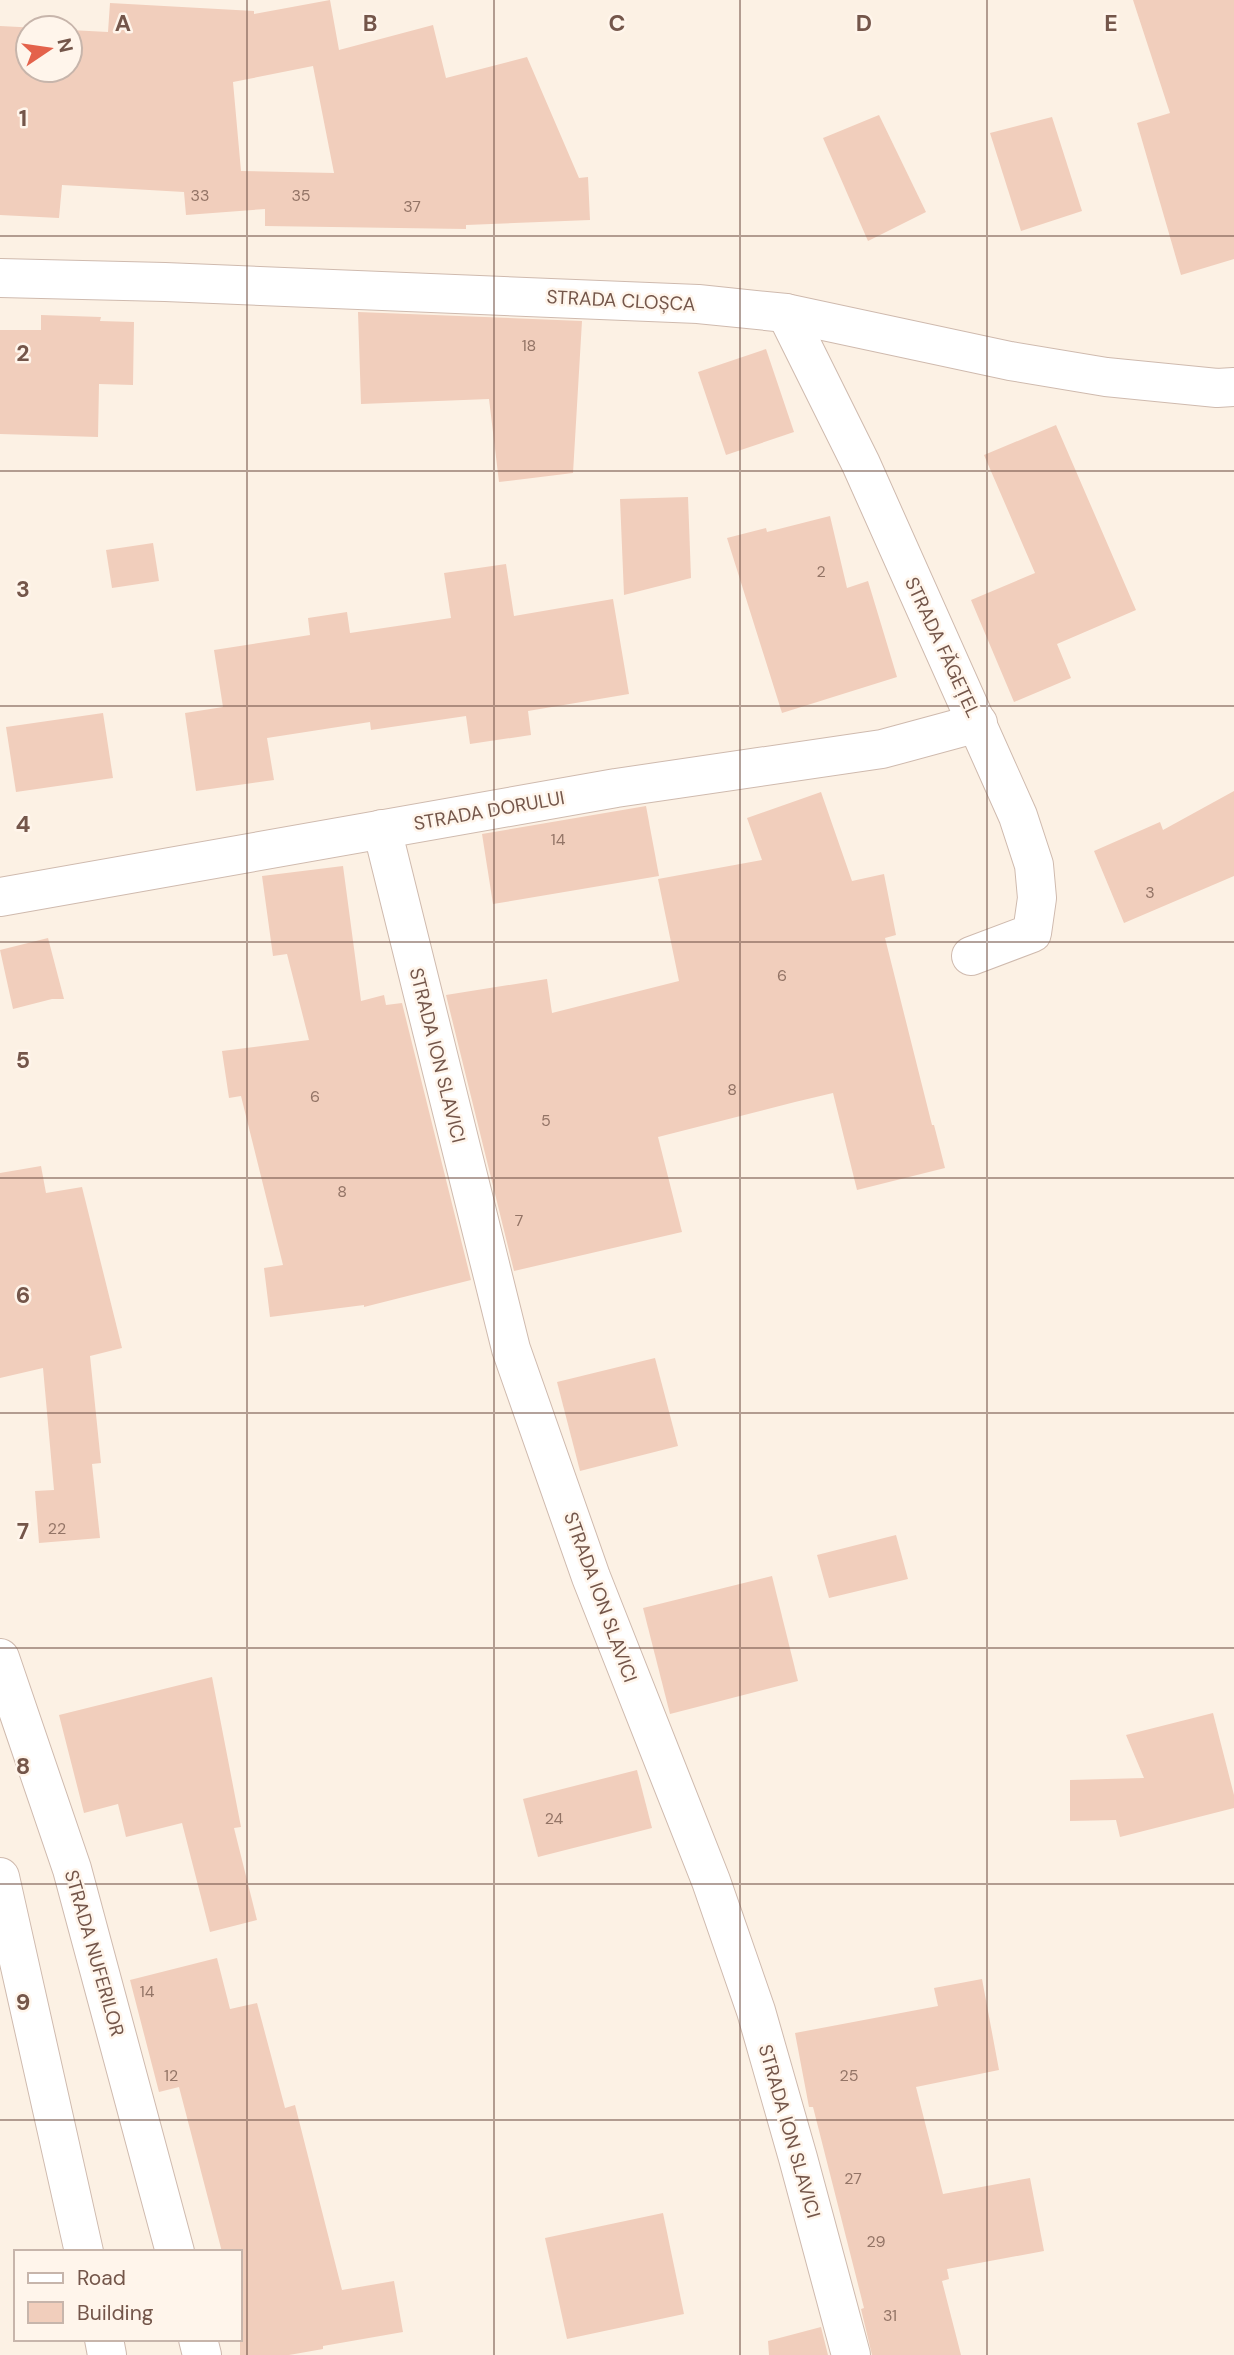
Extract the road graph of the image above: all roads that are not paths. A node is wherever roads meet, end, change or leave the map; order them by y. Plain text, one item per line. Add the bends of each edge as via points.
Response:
1 (0, 278) edge
2 (786, 313) junction
3 (1234, 387) edge
4 (978, 723) junction
5 (382, 830) junction
6 (0, 897) edge
7 (971, 956) dead end
8 (0, 1658) edge
9 (0, 1877) edge
10 (15, 2013) edge
11 (84, 2250) edge
12 (174, 2250) edge
13 (851, 2355) edge

1 - 2 street, STRADA CLOȘCA via 487,294
2 - 3 street, STRADA CLOȘCA via 1010,361 1107,377
2 - 4 street, STRADA FĂGEȚEL via 861,464
4 - 5 street, STRADA DORULUI via 882,749 616,788
4 - 7 street, STRADA FĂGEȚEL via 1018,816 1034,865 1037,898 1032,933
5 - 6 street, STRADA DORULUI
5 - 13 street, STRADA ION SLAVICI via 511,1349 591,1577 711,1881 756,2011
8 - 12 street, STRADA NUFERILOR via 72,1869
9 - 10 street
10 - 11 street

